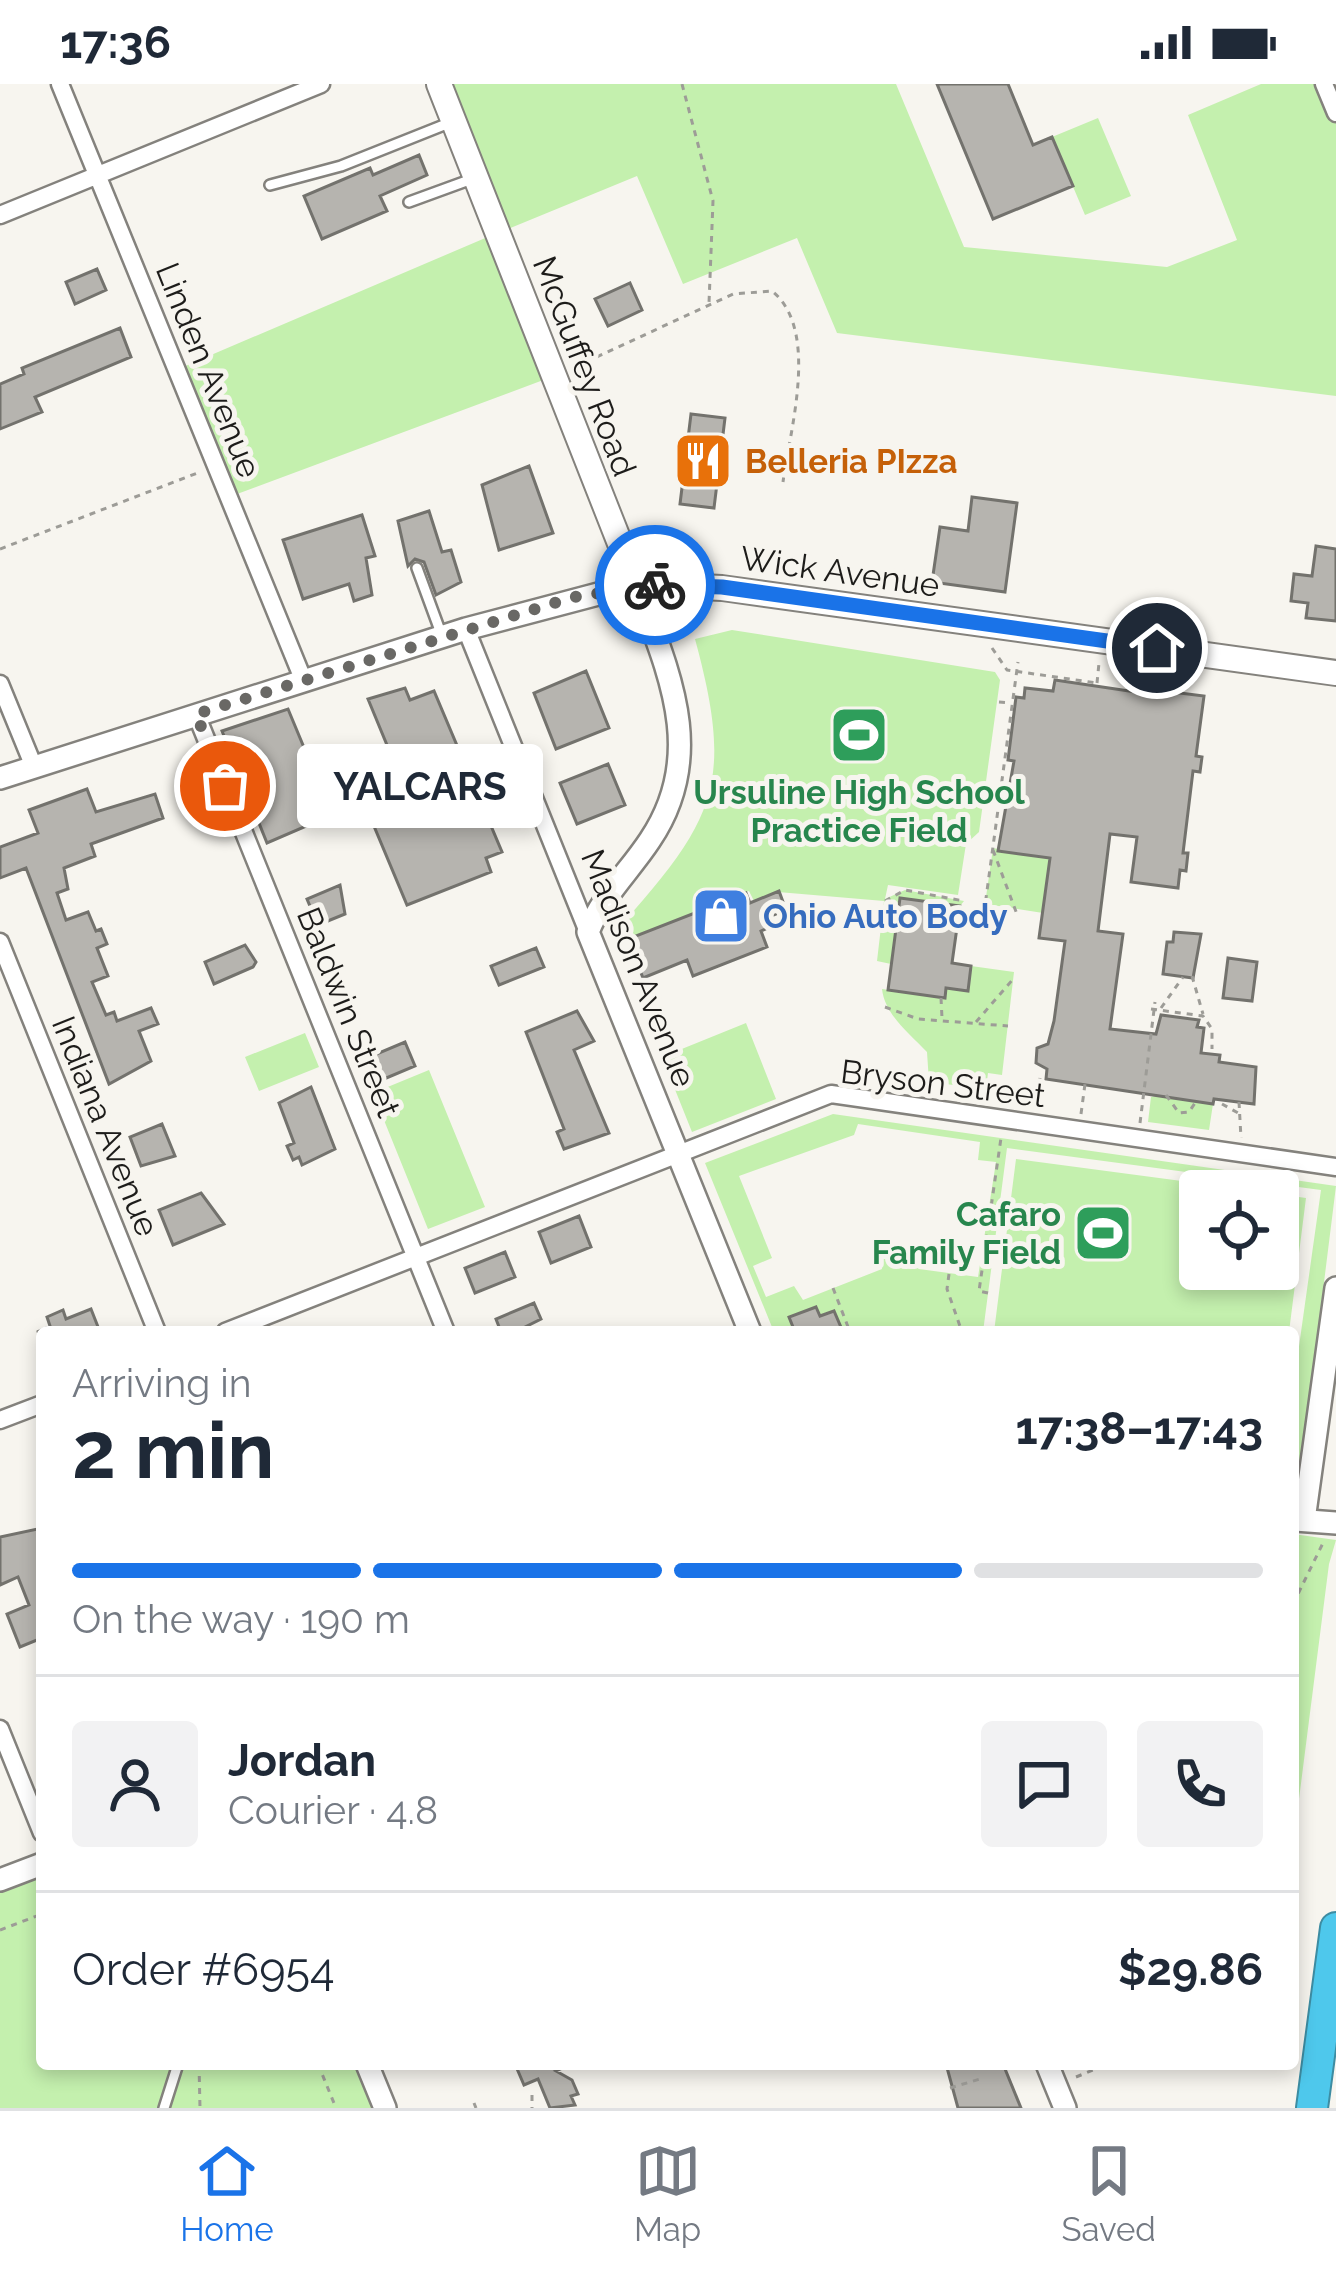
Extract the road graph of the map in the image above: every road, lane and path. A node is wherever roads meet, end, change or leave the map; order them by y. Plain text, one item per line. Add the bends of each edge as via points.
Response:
1 (60, 84) edge
2 (321, 84) edge
3 (439, 84) edge
4 (682, 84) edge
5 (1324, 84) edge
6 (1336, 113) edge
7 (454, 121) junction
8 (97, 176) junction
9 (476, 177) junction
10 (270, 185) dead end
11 (409, 202) dead end
12 (0, 215) edge
13 (709, 305) junction
14 (554, 376) junction
15 (216, 466) junction
16 (784, 482) dead end
17 (0, 550) edge
18 (417, 568) dead end
19 (636, 584) junction
20 (466, 629) junction
21 (442, 636) junction
22 (992, 648) dead end
23 (1018, 662) dead end
24 (1099, 663) dead end
25 (1017, 672) junction
26 (1336, 674) edge
27 (303, 679) junction
28 (0, 684) edge
29 (1014, 692) junction
30 (1024, 693) dead end
31 (999, 701) dead end
32 (1012, 703) junction
33 (196, 714) junction
34 (34, 767) junction
35 (0, 778) edge
36 (993, 848) junction
37 (914, 891) junction
38 (942, 896) junction
39 (914, 899) dead end
40 (885, 901) dead end
41 (964, 901) dead end
42 (941, 903) dead end
43 (984, 913) dead end
44 (1018, 917) dead end
45 (588, 932) junction
46 (0, 942) edge
47 (1183, 976) dead end
48 (1192, 976) dead end
49 (1013, 978) dead end
50 (941, 998) dead end
51 (1155, 1001) dead end
52 (885, 1007) dead end
53 (1155, 1009) junction
54 (1203, 1016) junction
55 (942, 1019) dead end
56 (975, 1023) junction
57 (1008, 1026) dead end
58 (1212, 1049) dead end
59 (1040, 1078) dead end
60 (1085, 1084) dead end
61 (1166, 1096) dead end
62 (1197, 1100) dead end
63 (1239, 1102) dead end
64 (1222, 1104) dead end
65 (1036, 1109) dead end
66 (1179, 1113) junction
67 (1081, 1115) dead end
68 (1242, 1115) junction
69 (1140, 1124) dead end
70 (1176, 1130) dead end
71 (1001, 1138) dead end
72 (1241, 1139) dead end
73 (679, 1154) junction
74 (1336, 1167) edge
75 (416, 1257) junction
76 (949, 1274) dead end
77 (833, 1288) dead end
78 (1336, 1288) edge
79 (988, 1293) dead end
80 (155, 1326) edge
81 (240, 1326) edge
82 (444, 1326) edge
83 (749, 1326) edge
84 (848, 1326) edge
85 (959, 1326) edge
86 (36, 1405) edge
87 (0, 1420) edge
88 (1299, 1520) edge
89 (1331, 1530) edge
90 (1299, 1592) edge
91 (0, 1729) edge
92 (36, 1817) edge
93 (36, 1866) edge
94 (0, 1880) edge
95 (36, 1916) edge
96 (1336, 1928) edge
97 (0, 1930) edge
98 (176, 2070) edge
99 (200, 2070) edge
100 (320, 2070) edge
101 (369, 2070) edge
102 (1049, 2070) edge
103 (1094, 2070) joint
104 (1075, 2078) dead end
105 (980, 2079) dead end
106 (1099, 2081) dead end
107 (950, 2088) dead end
108 (532, 2095) dead end
109 (164, 2108) edge
110 (200, 2108) edge
111 (335, 2108) edge
112 (385, 2108) edge
113 (532, 2108) edge
114 (1065, 2108) edge
115 (1309, 2108) edge

1 - 8 street, Linden Avenue
2 - 8 street
3 - 7 main road, McGuffey Road
4 - 13 path via 712,201
5 - 6 street
7 - 9 main road, McGuffey Road
7 - 10 lane
8 - 12 street
8 - 15 street, Linden Avenue
9 - 11 lane
9 - 14 main road, McGuffey Road
13 - 14 path
13 - 16 path via 752,289 784,301 797,351
14 - 19 main road, McGuffey Road
15 - 17 path
15 - 27 street, Linden Avenue
18 - 21 lane
19 - 20 street, Wick Avenue
19 - 26 main road, Wick Avenue via 722,587
19 - 45 street, McGuffey Road via 678,707 682,764 662,821
20 - 21 street, Wick Avenue
20 - 45 street, Madison Avenue
21 - 27 street, Wick Avenue
22 - 25 path via 1000,664
23 - 25 path
24 - 25 path via 1097,684
25 - 29 path
27 - 33 street, Wick Avenue
28 - 34 street
29 - 30 path
29 - 32 path
31 - 32 path
32 - 36 path
33 - 34 street, Wick Avenue
33 - 75 street, Baldwin Street
34 - 35 street, Wick Avenue
36 - 43 path
36 - 44 path
37 - 38 path
37 - 39 path
37 - 40 path
38 - 41 path
38 - 42 path
45 - 73 street, Madison Avenue
46 - 80 street, Indiana Avenue
47 - 53 path
48 - 54 path
49 - 56 path
50 - 55 path
51 - 53 path
52 - 56 path
53 - 54 path
53 - 69 path
54 - 58 path
56 - 57 path
59 - 65 path
60 - 67 path
61 - 66 path
62 - 66 path
63 - 68 path
64 - 68 path
66 - 70 path
68 - 72 path
71 - 79 path via 979,1291
73 - 74 street, Bryson Street via 831,1094
73 - 75 street, Bryson Street
73 - 83 street, Madison Avenue
75 - 81 street, Bryson Street
75 - 82 street, Baldwin Street
76 - 85 path
77 - 84 path
78 - 88 street
86 - 87 street
88 - 89 street
89 - 90 path
91 - 92 street
93 - 94 street
95 - 97 path
96 - 115 highway
98 - 109 lane
99 - 110 path
100 - 111 path
101 - 112 street
102 - 114 street
103 - 104 path
103 - 106 path
105 - 107 path
108 - 113 path

